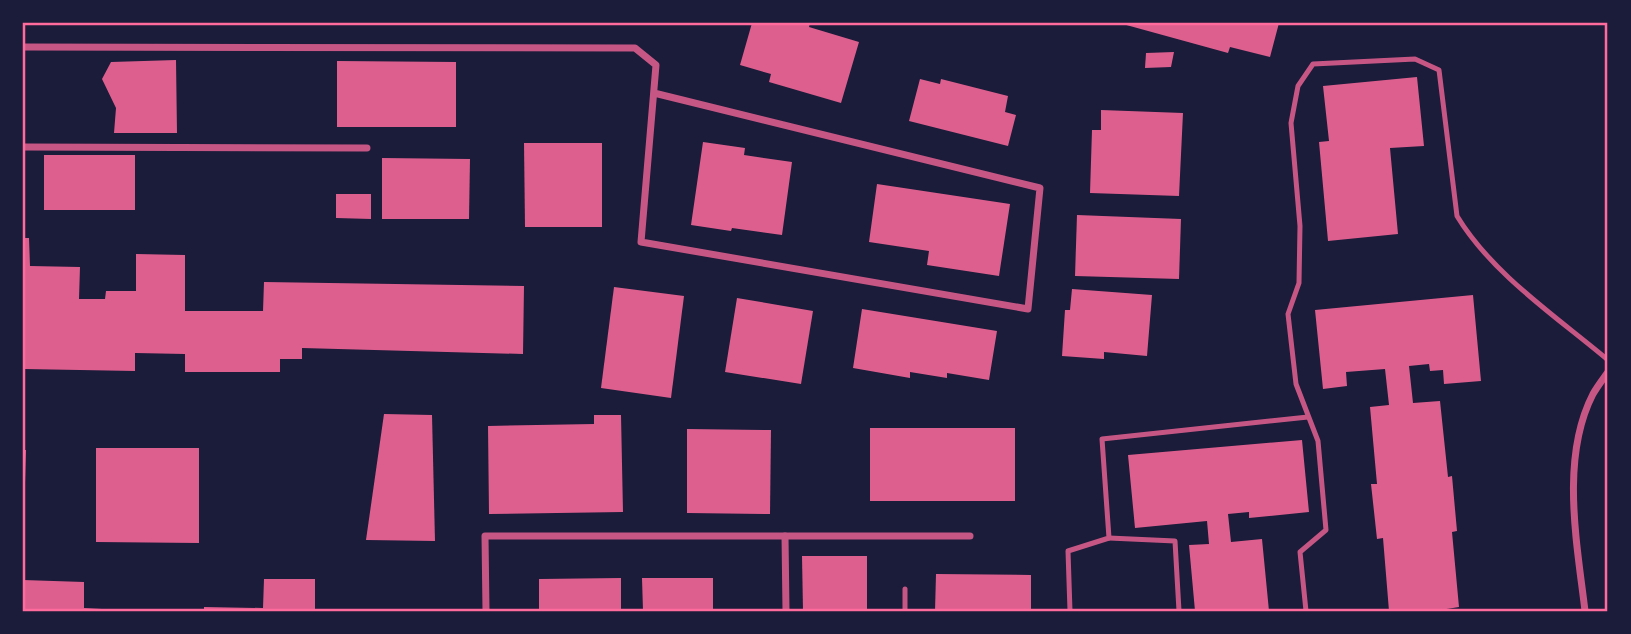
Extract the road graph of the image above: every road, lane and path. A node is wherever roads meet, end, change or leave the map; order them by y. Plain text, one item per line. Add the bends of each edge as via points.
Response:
1 (23, 47) edge
2 (654, 93) junction
3 (23, 147) edge
4 (367, 148) dead end
5 (1608, 360) edge
6 (1608, 372) edge
7 (1308, 417) junction
8 (785, 536) junction
9 (970, 536) dead end
10 (1109, 538) junction
11 (905, 589) dead end
12 (486, 611) edge
13 (786, 611) edge
14 (905, 611) edge
15 (1070, 611) edge
16 (1179, 611) edge
17 (1306, 611) edge
18 (1585, 611) edge

1 - 2 street via 635,48 656,65
2 - 2 street via 641,242 1028,309 1040,188
3 - 4 street
5 - 7 lane via 1496,266 1457,216 1439,70 1415,59 1313,64 1298,86 1291,123 1300,226 1298,283 1288,314 1296,384
6 - 18 street via 1593,395 1578,440 1572,505
7 - 10 lane via 1102,439
7 - 17 lane via 1318,441 1326,530 1300,552
8 - 9 street
8 - 12 street via 485,536
8 - 13 street
10 - 15 lane via 1068,551
10 - 16 lane via 1174,541
11 - 14 lane

